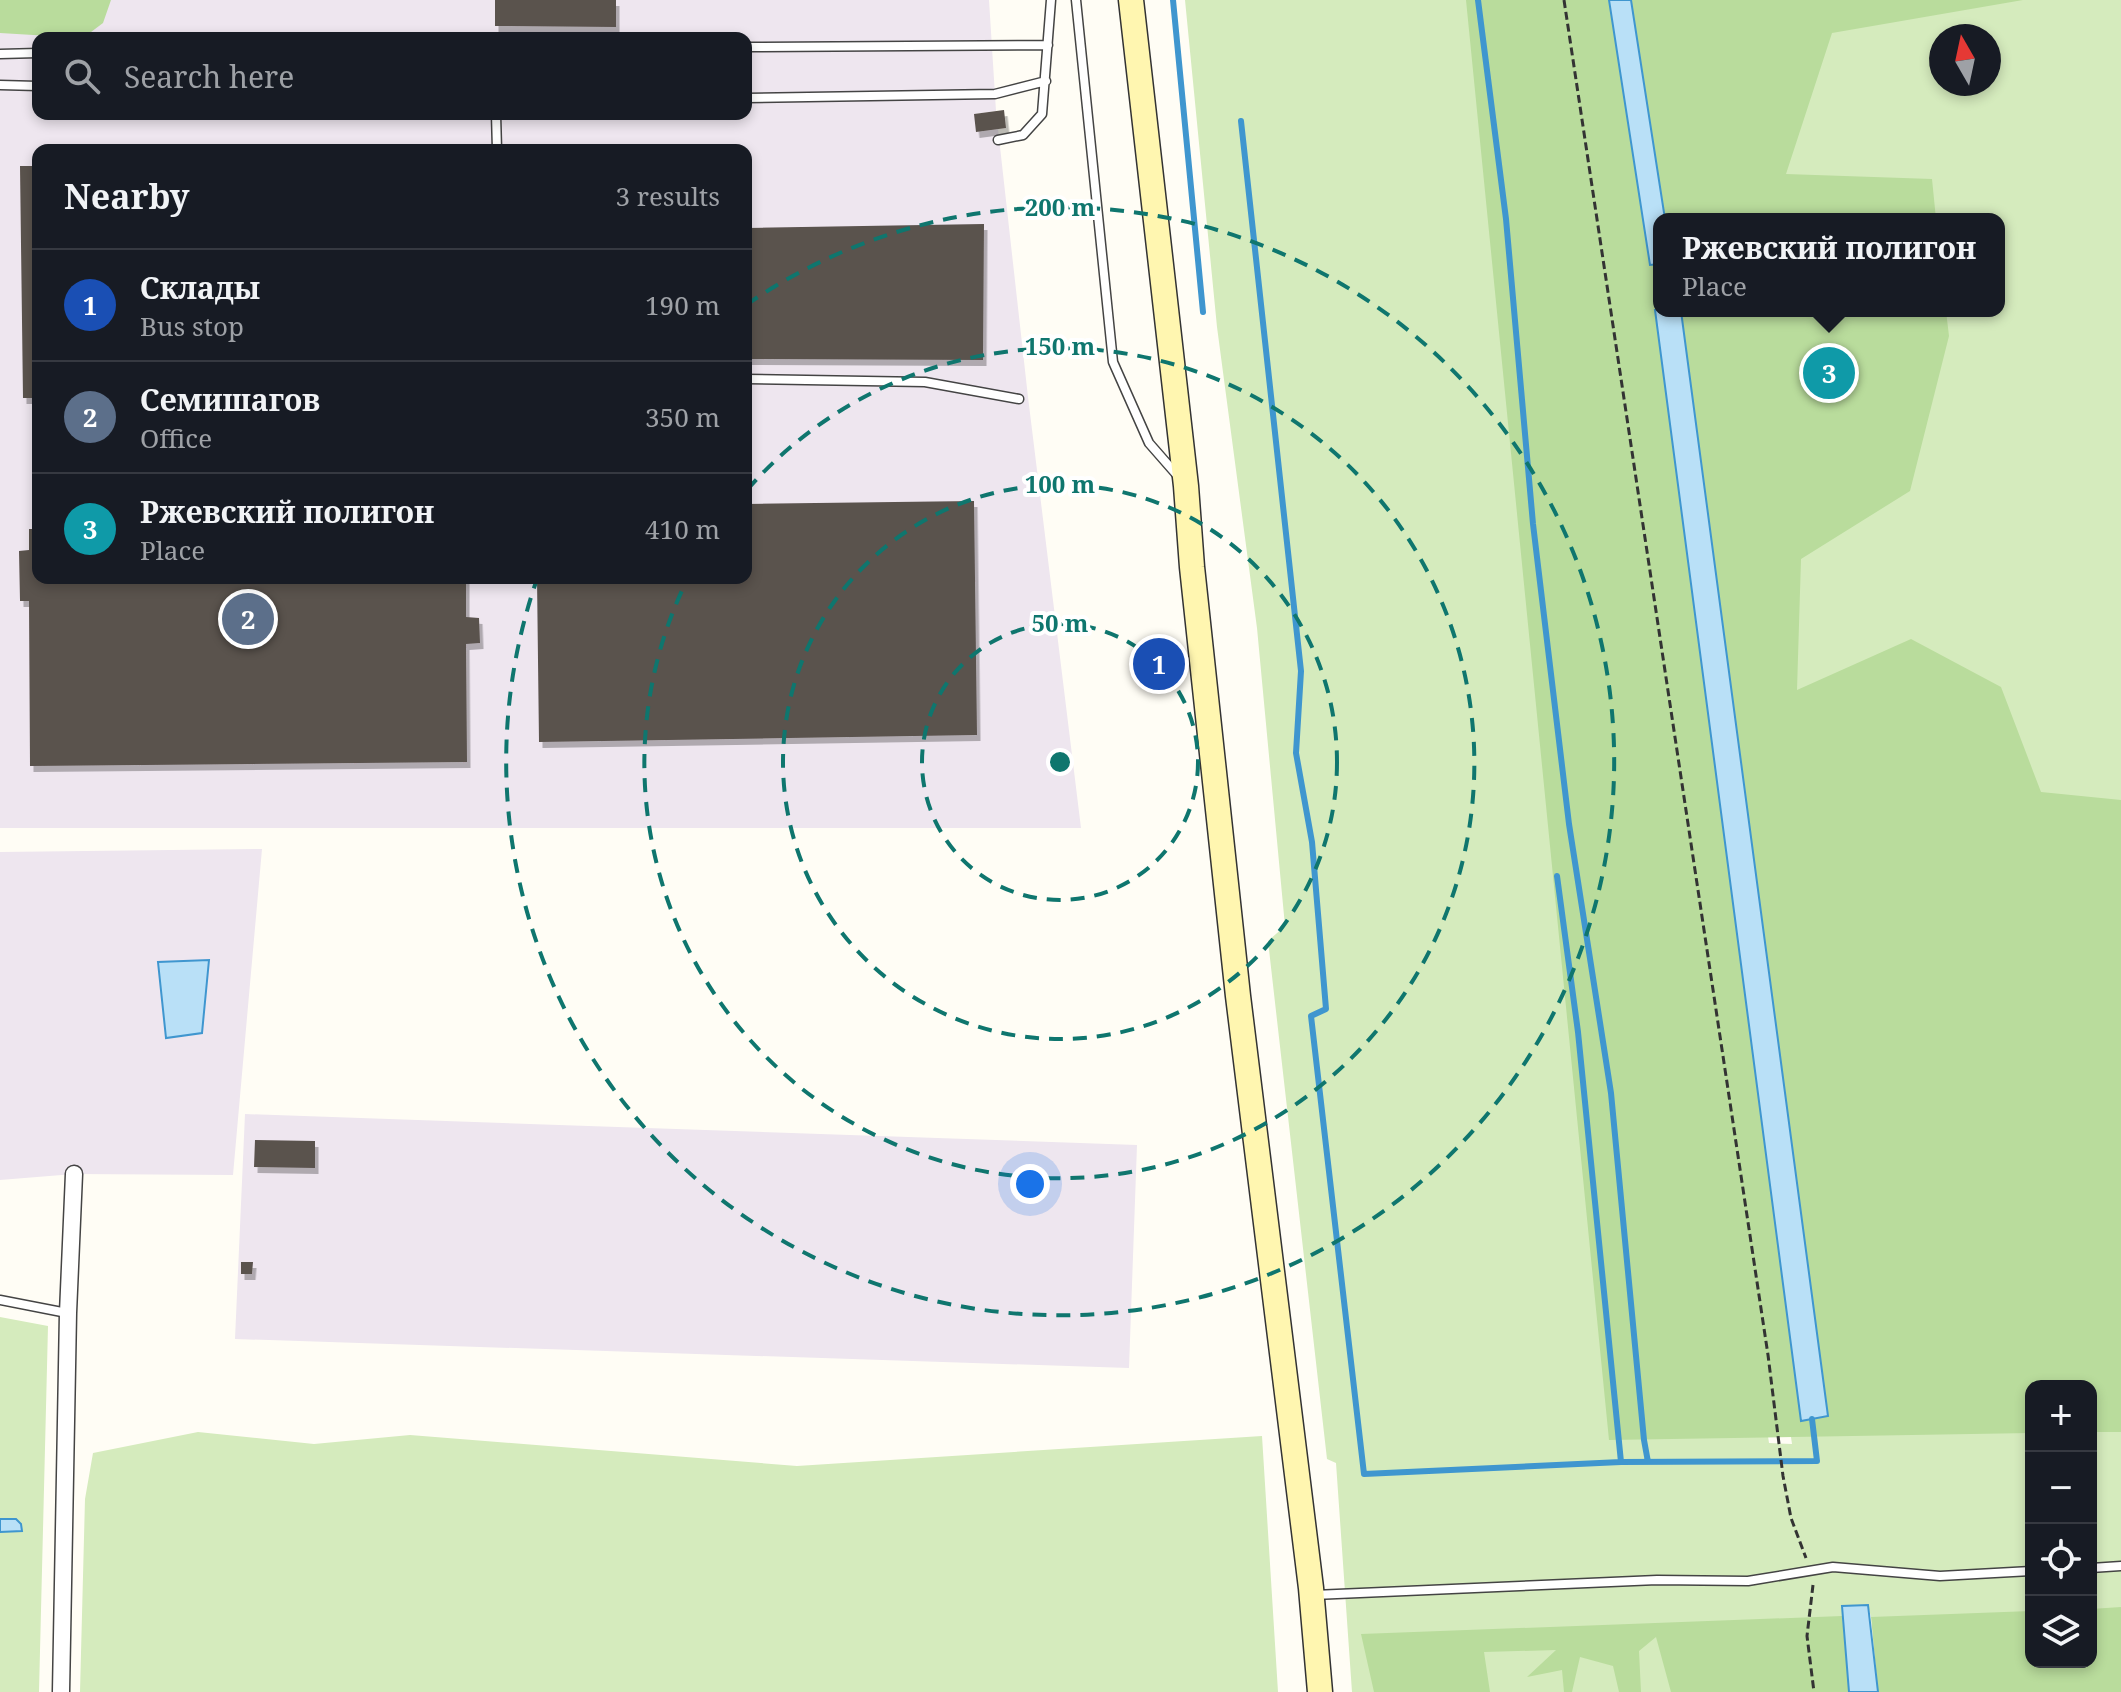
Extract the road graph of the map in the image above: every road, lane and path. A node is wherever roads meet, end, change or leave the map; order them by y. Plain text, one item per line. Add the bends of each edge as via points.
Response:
1 (1051, 0) edge
2 (1076, 0) edge
3 (1131, 0) edge
4 (1564, 0) edge
5 (1048, 45) junction
6 (752, 47) edge
7 (32, 53) edge
8 (0, 54) edge
9 (1046, 81) junction
10 (0, 85) edge
11 (32, 86) edge
12 (752, 98) edge
13 (496, 120) edge
14 (998, 140) dead end
15 (497, 144) edge
16 (752, 379) edge
17 (1019, 399) dead end
18 (1186, 486) junction
19 (74, 1174) dead end
20 (0, 1300) edge
21 (68, 1313) junction
22 (2121, 1566) edge
23 (2097, 1568) edge
24 (1811, 1571) junction
25 (2025, 1571) edge
26 (1312, 1595) junction
27 (61, 1692) edge
28 (1320, 1692) edge
29 (1814, 1692) edge

1 - 5 lane
2 - 18 lane via 1113,362 1149,443
3 - 18 main road
4 - 24 path via 1783,1476 1791,1518
5 - 6 lane
5 - 9 lane
7 - 8 lane
9 - 12 lane via 995,94
9 - 14 lane via 1042,114 1023,135
10 - 11 lane
13 - 15 lane
16 - 17 lane via 925,382
18 - 26 main road via 1238,996
19 - 21 street
20 - 21 lane
21 - 27 street
22 - 23 lane
24 - 25 lane via 1833,1567 1940,1576
24 - 26 lane via 1748,1581
24 - 29 path via 1807,1636
26 - 28 main road

